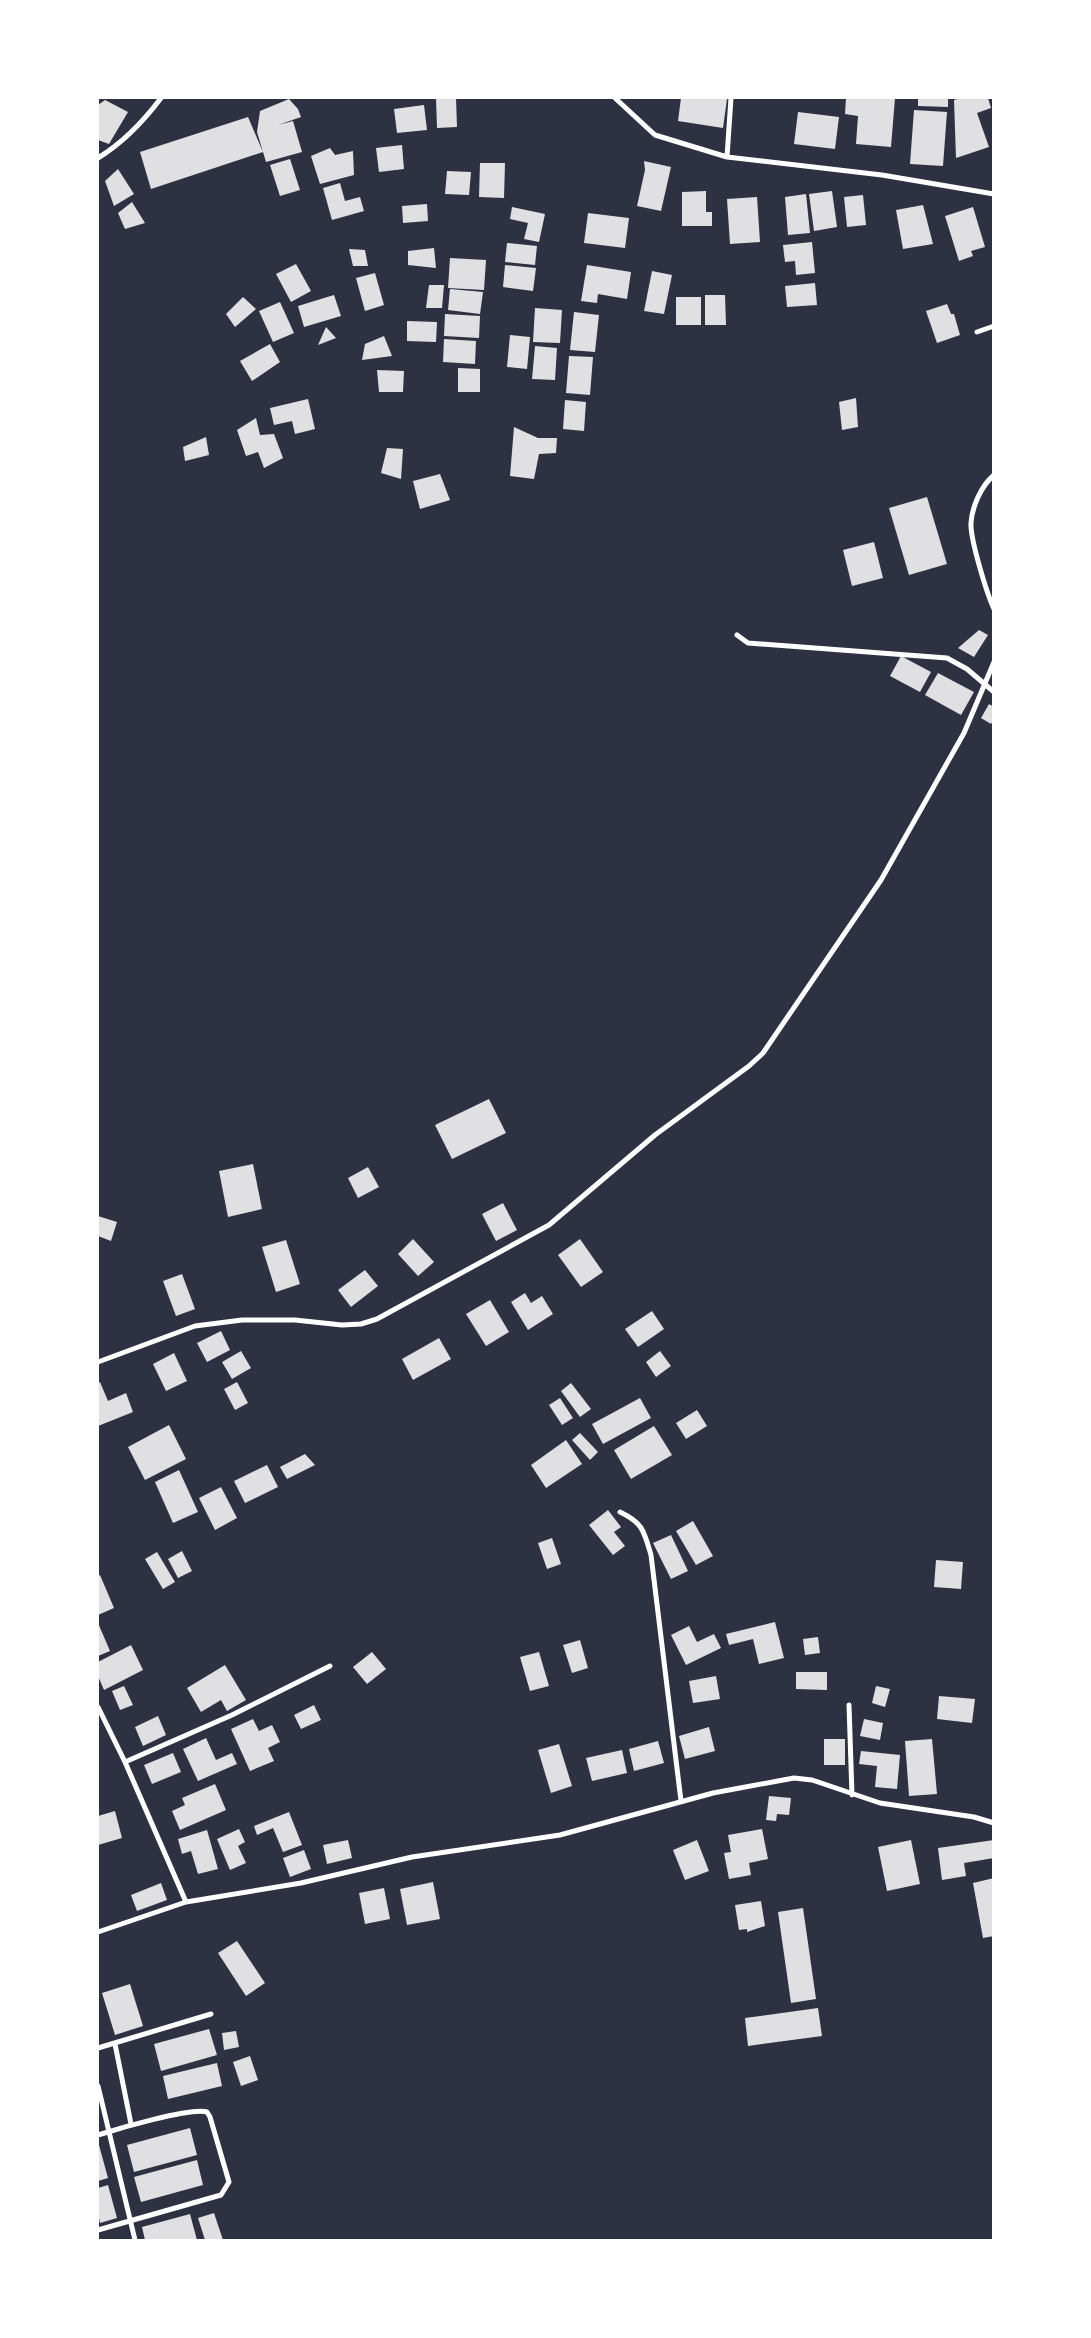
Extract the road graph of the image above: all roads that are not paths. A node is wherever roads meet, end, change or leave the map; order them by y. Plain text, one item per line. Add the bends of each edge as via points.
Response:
1 (161, 98) edge
2 (615, 98) edge
3 (731, 98) edge
4 (727, 157) junction
5 (98, 158) edge
6 (994, 194) edge
7 (994, 326) edge
8 (977, 332) dead end
9 (994, 475) edge
10 (994, 609) edge
11 (737, 636) dead end
12 (994, 662) edge
13 (985, 686) junction
14 (994, 692) edge
15 (98, 1362) edge
16 (620, 1512) dead end
17 (330, 1666) dead end
18 (849, 1705) dead end
19 (98, 1706) edge
20 (125, 1762) junction
21 (852, 1795) junction
22 (681, 1801) junction
23 (994, 1823) edge
24 (186, 1902) junction
25 (98, 1932) edge
26 (211, 2014) dead end
27 (115, 2044) junction
28 (98, 2048) edge
29 (98, 2086) edge
30 (131, 2124) junction
31 (108, 2131) junction
32 (98, 2135) edge
33 (130, 2220) junction
34 (98, 2230) edge
35 (135, 2240) edge

1 - 5 street via 138,127
2 - 4 street via 655,135
3 - 4 street
4 - 6 street via 882,175
7 - 8 street
9 - 10 street via 976,500 971,525 986,592
11 - 13 street via 748,643 946,658 967,669
12 - 13 street
13 - 14 street
13 - 15 street via 964,733 881,880 763,1053 655,1136 549,1225 377,1319 361,1324 250,1320 194,1326
16 - 22 street via 635,1519 644,1530 651,1555
17 - 20 street via 232,1715
18 - 21 street
19 - 20 street
20 - 24 street
21 - 22 street via 812,1780 794,1778
21 - 23 street
22 - 24 street via 560,1835 412,1857 300,1883
24 - 25 street
26 - 27 street
27 - 28 street
27 - 30 street
29 - 31 street
30 - 31 street
30 - 33 street via 207,2112 229,2182 221,2195
31 - 32 street
31 - 33 street
33 - 34 street
33 - 35 street

